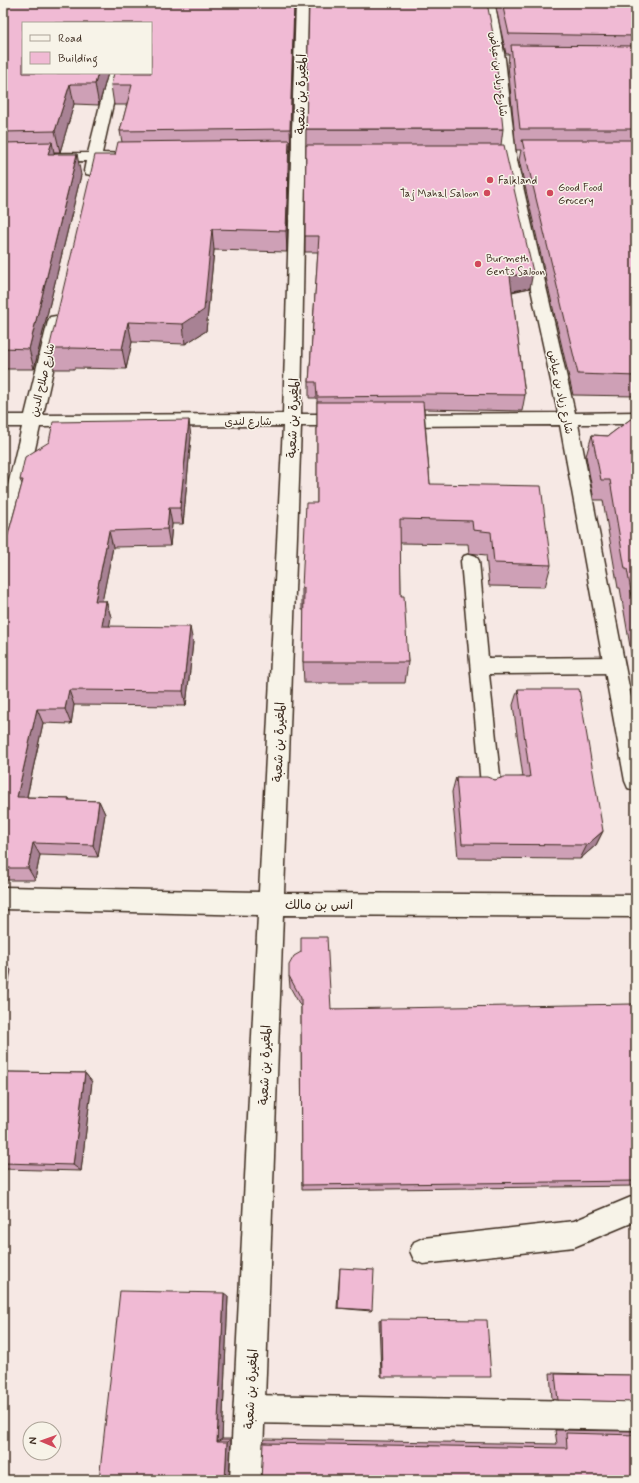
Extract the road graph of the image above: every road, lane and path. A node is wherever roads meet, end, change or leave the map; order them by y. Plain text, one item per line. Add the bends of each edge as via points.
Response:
1 (302, 3) edge
2 (489, 3) edge
3 (114, 74) edge
4 (95, 157) junction
5 (142, 157) edge
6 (3, 158) edge
7 (87, 188) edge
8 (60, 305) edge
9 (568, 418) junction
10 (636, 418) edge
11 (3, 421) edge
12 (33, 421) junction
13 (292, 421) junction
14 (3, 546) edge
15 (470, 561) dead end
16 (614, 664) junction
17 (479, 666) junction
18 (636, 781) edge
19 (491, 785) edge
20 (3, 898) edge
21 (271, 904) junction
22 (636, 906) edge
23 (636, 1208) edge
24 (423, 1251) dead end
25 (250, 1409) junction
26 (636, 1416) edge
27 (246, 1480) edge

1 - 13 street, المغيرة بن شعبة
2 - 9 street, شارع زياد بن عياض via 506,60 509,156
3 - 4 street
4 - 5 street
4 - 6 street
4 - 7 street
8 - 12 street, شارع صلاح الدين
9 - 10 street, شارع لندى
9 - 13 street, شارع لندى
9 - 16 street, شارع زياد بن عياض
11 - 12 street, شارع لندى
12 - 13 street, شارع لندى
12 - 14 street, شارع صلاح الدين
13 - 21 street, المغيرة بن شعبة
15 - 17 lane
16 - 17 lane
16 - 18 street, شارع زياد بن عياض
17 - 19 lane
20 - 21 street, انس بن مالك
21 - 22 street, انس بن مالك
21 - 25 street, المغيرة بن شعبة
23 - 24 lane via 574,1234
25 - 26 lane
25 - 27 street, المغيرة بن شعبة

